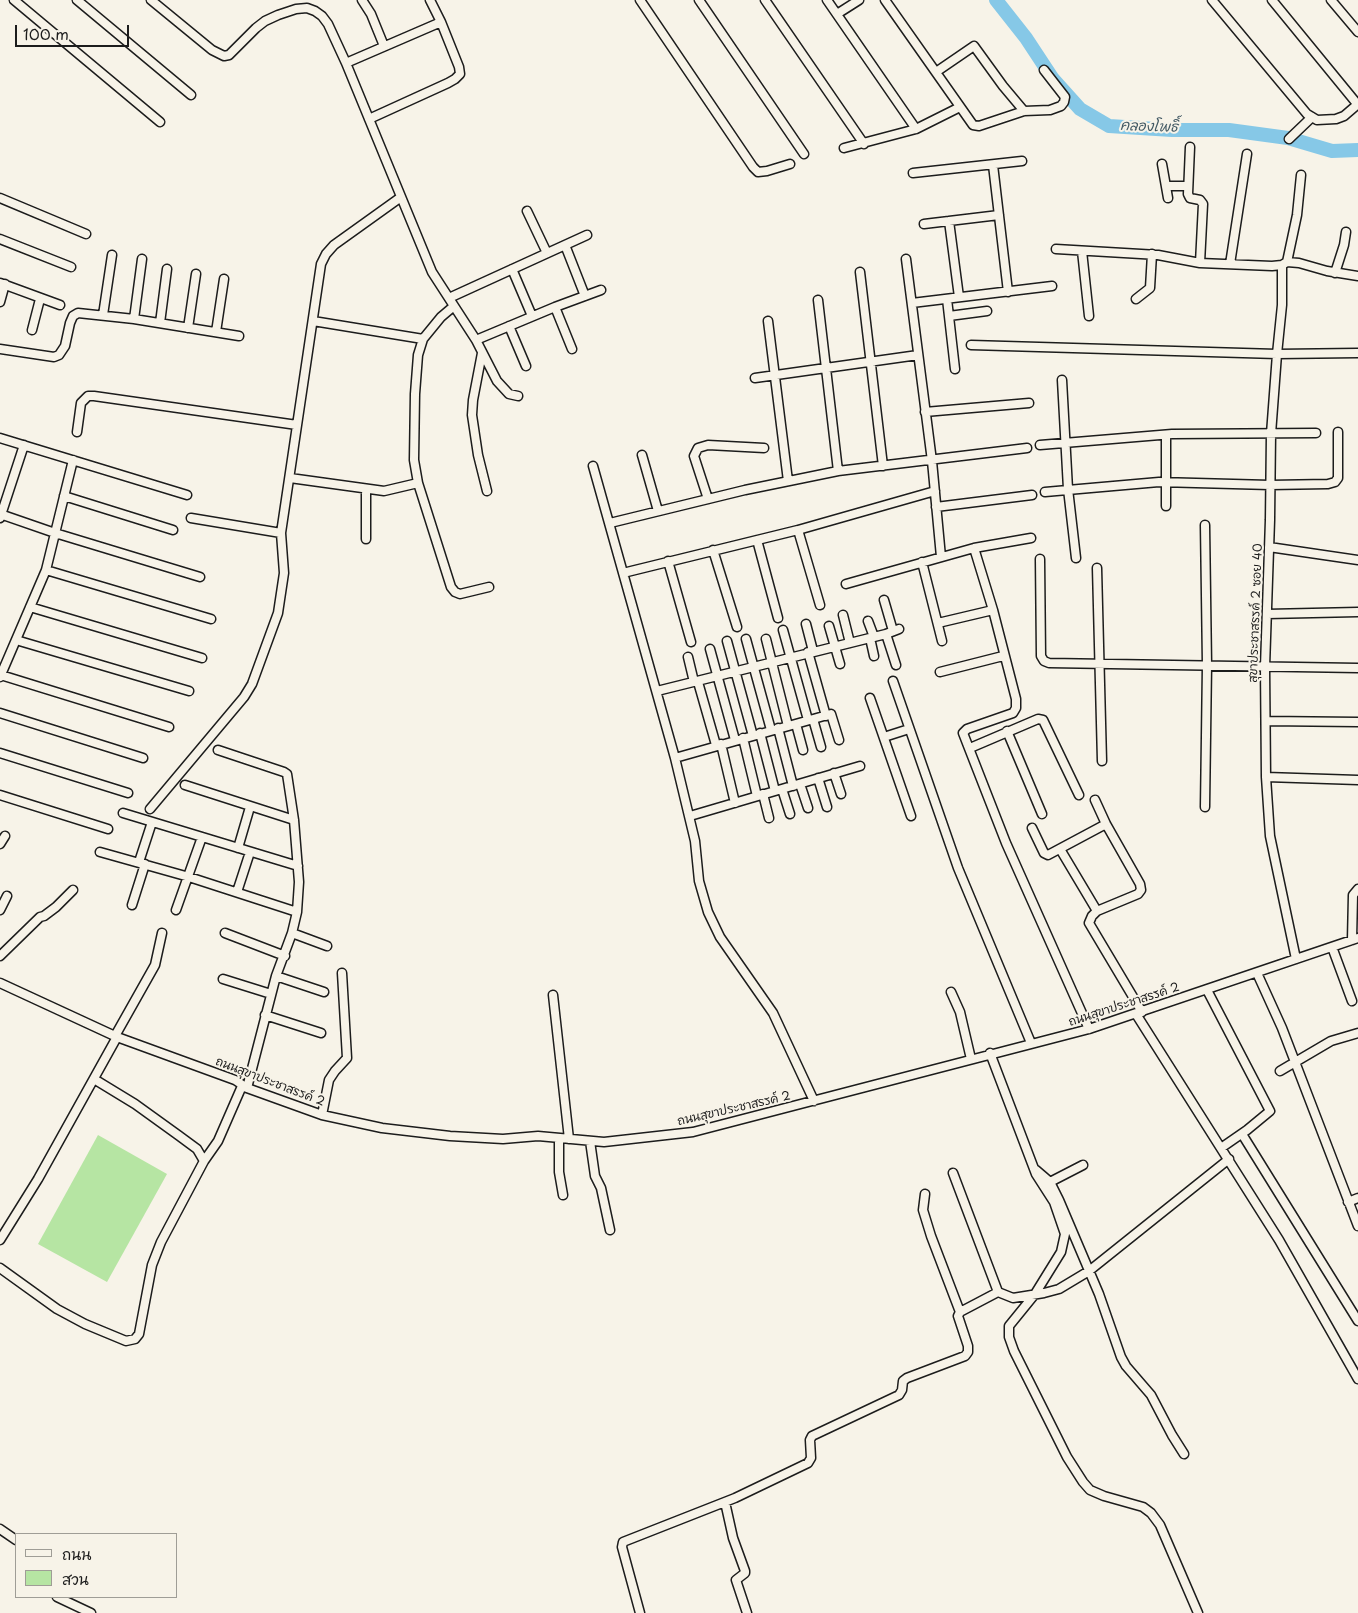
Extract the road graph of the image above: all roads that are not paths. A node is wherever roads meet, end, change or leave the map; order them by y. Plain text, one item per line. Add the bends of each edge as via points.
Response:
1 (14, 0) edge
2 (78, 0) edge
3 (151, 0) edge
4 (295, 0) edge
5 (362, 0) edge
6 (430, 0) edge
7 (640, 0) edge
8 (699, 0) edge
9 (765, 0) edge
10 (827, 0) edge
11 (860, 0) edge
12 (885, 0) edge
13 (1272, 0) edge
14 (1331, 0) edge
15 (1217, 2) edge
16 (846, 4) edge
17 (296, 9) junction
18 (837, 14) junction
19 (441, 22) junction
20 (1358, 32) edge
21 (384, 46) junction
22 (346, 64) junction
23 (1044, 70) dead end
24 (936, 72) junction
25 (191, 95) dead end
26 (1358, 104) edge
27 (960, 107) junction
28 (1024, 111) junction
29 (1312, 117) junction
30 (369, 119) junction
31 (160, 122) dead end
32 (916, 129) junction
33 (1289, 139) dead end
34 (864, 144) junction
35 (1190, 147) dead end
36 (844, 148) dead end
37 (804, 154) dead end
38 (1247, 154) dead end
39 (1022, 162) dead end
40 (790, 164) dead end
41 (1162, 164) dead end
42 (993, 165) junction
43 (913, 173) dead end
44 (1301, 175) dead end
45 (1166, 186) junction
46 (1188, 186) junction
47 (401, 197) junction
48 (1168, 198) dead end
49 (0, 199) edge
50 (526, 211) dead end
51 (999, 215) junction
52 (948, 221) junction
53 (924, 224) dead end
54 (1346, 232) dead end
55 (86, 234) dead end
56 (588, 235) dead end
57 (0, 239) edge
58 (565, 245) junction
59 (1056, 249) dead end
60 (1082, 251) junction
61 (547, 253) junction
62 (1152, 254) junction
63 (112, 255) dead end
64 (142, 259) dead end
65 (906, 260) dead end
66 (1200, 263) junction
67 (1230, 264) junction
68 (1284, 264) junction
69 (71, 267) dead end
70 (167, 269) dead end
71 (512, 270) junction
72 (860, 272) dead end
73 (1335, 273) junction
74 (196, 274) dead end
75 (1358, 276) edge
76 (224, 279) dead end
77 (2, 283) edge
78 (1052, 286) dead end
79 (601, 290) dead end
80 (1008, 292) junction
81 (584, 296) junction
82 (959, 297) junction
83 (449, 298) junction
84 (40, 299) junction
85 (947, 299) junction
86 (1136, 299) dead end
87 (818, 300) dead end
88 (0, 302) edge
89 (912, 303) junction
90 (60, 305) dead end
91 (454, 306) junction
92 (555, 307) junction
93 (987, 311) dead end
94 (103, 315) junction
95 (532, 316) junction
96 (949, 316) junction
97 (1089, 316) dead end
98 (134, 319) junction
99 (313, 321) junction
100 (768, 321) dead end
101 (160, 323) junction
102 (509, 326) junction
103 (188, 328) junction
104 (32, 330) dead end
105 (216, 332) junction
106 (240, 336) dead end
107 (423, 339) junction
108 (476, 340) junction
109 (971, 345) dead end
110 (0, 349) edge
111 (572, 349) dead end
112 (482, 353) junction
113 (1358, 353) edge
114 (1276, 354) junction
115 (918, 355) junction
116 (871, 362) junction
117 (526, 366) dead end
118 (826, 368) junction
119 (955, 369) dead end
120 (775, 375) junction
121 (755, 378) dead end
122 (1062, 380) dead end
123 (518, 396) dead end
124 (1029, 403) dead end
125 (925, 412) junction
126 (297, 425) junction
127 (77, 432) dead end
128 (1338, 432) dead end
129 (1316, 433) dead end
130 (1166, 434) junction
131 (1271, 434) junction
132 (0, 438) edge
133 (1065, 443) junction
134 (24, 445) junction
135 (1040, 445) dead end
136 (764, 448) dead end
137 (1027, 448) dead end
138 (642, 455) dead end
139 (73, 460) junction
140 (932, 461) junction
141 (593, 466) dead end
142 (883, 466) junction
143 (838, 471) junction
144 (290, 478) junction
145 (788, 481) junction
146 (1166, 482) junction
147 (418, 483) junction
148 (1270, 485) junction
149 (366, 489) junction
150 (1068, 490) junction
151 (487, 491) dead end
152 (935, 491) junction
153 (1045, 492) dead end
154 (187, 495) dead end
155 (1032, 495) dead end
156 (64, 496) junction
157 (708, 499) junction
158 (1166, 506) dead end
159 (936, 507) junction
160 (658, 512) junction
161 (0, 515) edge
162 (191, 518) dead end
163 (610, 523) junction
164 (1205, 525) dead end
165 (173, 530) dead end
166 (798, 530) junction
167 (55, 533) junction
168 (281, 533) junction
169 (1031, 538) dead end
170 (366, 539) dead end
171 (757, 540) junction
172 (1269, 547) junction
173 (974, 548) junction
174 (713, 550) junction
175 (941, 557) junction
176 (1076, 558) dead end
177 (1040, 559) dead end
178 (1358, 560) edge
179 (668, 561) junction
180 (922, 562) junction
181 (1097, 568) dead end
182 (46, 570) junction
183 (623, 573) junction
184 (200, 577) dead end
185 (846, 584) dead end
186 (489, 587) dead end
187 (884, 600) dead end
188 (820, 605) dead end
189 (30, 607) junction
190 (993, 610) junction
191 (1358, 612) edge
192 (1267, 614) junction
193 (843, 615) dead end
194 (778, 618) dead end
195 (211, 619) dead end
196 (868, 621) dead end
197 (938, 623) junction
198 (806, 624) dead end
199 (829, 626) dead end
200 (737, 627) dead end
201 (783, 630) dead end
202 (893, 631) junction
203 (872, 637) junction
204 (746, 639) dead end
205 (16, 640) junction
206 (766, 640) dead end
207 (727, 641) dead end
208 (942, 641) dead end
209 (691, 642) dead end
210 (850, 643) junction
211 (836, 646) junction
212 (710, 649) dead end
213 (811, 652) junction
214 (874, 656) dead end
215 (1004, 656) junction
216 (688, 657) dead end
217 (791, 657) junction
218 (202, 658) dead end
219 (772, 662) junction
220 (1098, 663) junction
221 (840, 664) dead end
222 (896, 665) dead end
223 (1207, 665) junction
224 (754, 666) junction
225 (1265, 666) junction
226 (1358, 668) edge
227 (735, 671) junction
228 (940, 672) dead end
229 (0, 676) edge
230 (717, 676) junction
231 (892, 681) dead end
232 (696, 682) junction
233 (189, 691) dead end
234 (656, 691) junction
235 (870, 698) dead end
236 (0, 713) edge
237 (826, 716) junction
238 (811, 720) junction
239 (1266, 721) junction
240 (1358, 722) edge
241 (792, 725) junction
242 (170, 727) dead end
243 (775, 729) junction
244 (910, 729) junction
245 (1007, 731) junction
246 (756, 734) junction
247 (743, 738) junction
248 (884, 738) junction
249 (735, 740) junction
250 (839, 740) dead end
251 (719, 745) junction
252 (821, 747) dead end
253 (970, 748) junction
254 (218, 750) dead end
255 (803, 750) dead end
256 (0, 753) edge
257 (144, 758) dead end
258 (675, 758) junction
259 (1102, 761) dead end
260 (860, 766) dead end
261 (834, 773) junction
262 (1266, 777) junction
263 (818, 778) junction
264 (1358, 780) edge
265 (797, 784) junction
266 (185, 785) dead end
267 (778, 790) junction
268 (128, 793) dead end
269 (841, 794) dead end
270 (0, 795) edge
271 (760, 795) junction
272 (1080, 795) dead end
273 (1095, 800) dead end
274 (735, 803) junction
275 (250, 807) junction
276 (827, 807) dead end
277 (1205, 807) dead end
278 (808, 808) dead end
279 (150, 809) dead end
280 (123, 813) dead end
281 (790, 814) dead end
282 (1042, 814) dead end
283 (690, 816) junction
284 (911, 816) dead end
285 (768, 818) dead end
286 (294, 820) junction
287 (152, 822) junction
288 (1106, 824) junction
289 (1032, 828) dead end
290 (108, 829) dead end
291 (5, 836) dead end
292 (202, 837) junction
293 (0, 844) edge
294 (238, 848) junction
295 (1060, 849) junction
296 (100, 852) dead end
297 (250, 852) junction
298 (142, 863) junction
299 (298, 866) junction
300 (189, 877) junction
301 (1358, 889) edge
302 (73, 890) dead end
303 (237, 892) junction
304 (7, 896) dead end
305 (132, 905) dead end
306 (0, 910) edge
307 (176, 910) dead end
308 (1097, 911) junction
309 (297, 912) junction
310 (162, 933) dead end
311 (225, 933) dead end
312 (292, 933) junction
313 (1355, 939) edge
314 (327, 946) dead end
315 (1332, 947) junction
316 (0, 956) edge
317 (284, 956) junction
318 (1296, 959) junction
319 (342, 973) dead end
320 (1257, 973) junction
321 (276, 976) junction
322 (223, 979) dead end
323 (0, 983) edge
324 (1207, 990) junction
325 (324, 992) dead end
326 (951, 992) dead end
327 (271, 994) junction
328 (553, 995) dead end
329 (1352, 1001) dead end
330 (1139, 1013) junction
331 (265, 1015) junction
332 (1088, 1029) junction
333 (321, 1033) dead end
334 (1358, 1033) edge
335 (116, 1036) junction
336 (1031, 1044) junction
337 (990, 1054) junction
338 (971, 1059) junction
339 (1294, 1063) junction
340 (1280, 1071) dead end
341 (94, 1079) junction
342 (244, 1087) junction
343 (814, 1101) junction
344 (322, 1115) junction
345 (1242, 1134) junction
346 (559, 1138) junction
347 (569, 1139) junction
348 (590, 1141) junction
349 (1222, 1148) junction
350 (1229, 1159) junction
351 (204, 1161) junction
352 (1082, 1165) dead end
353 (1034, 1169) junction
354 (952, 1173) dead end
355 (1050, 1182) junction
356 (925, 1194) dead end
357 (563, 1195) dead end
358 (1358, 1198) edge
359 (1348, 1202) junction
360 (1358, 1226) edge
361 (610, 1230) dead end
362 (0, 1240) edge
363 (0, 1268) edge
364 (1089, 1271) junction
365 (998, 1292) junction
366 (1035, 1294) junction
367 (960, 1312) junction
368 (1358, 1321) edge
369 (1358, 1379) edge
370 (1184, 1454) dead end
371 (725, 1502) junction
372 (0, 1530) edge
373 (15, 1539) edge
374 (59, 1598) edge
375 (91, 1613) edge
376 (640, 1613) edge
377 (747, 1613) edge
378 (1198, 1613) edge

1 - 31 street
2 - 25 street
3 - 17 street via 212,50 224,56 234,52 265,21
4 - 17 street
5 - 21 street
6 - 19 street
7 - 40 street via 753,167 758,172 767,172
8 - 37 street
9 - 34 street
10 - 18 street
11 - 16 street
12 - 24 street
13 - 26 street
14 - 20 street
15 - 29 street
16 - 18 street
17 - 22 street via 307,8 322,16
18 - 32 street
19 - 21 street
19 - 30 street via 460,74 448,83
21 - 22 street
22 - 30 street
23 - 28 street via 1065,97 1064,102 1050,110
24 - 27 street
24 - 28 street via 974,46
26 - 29 street via 1336,119 1317,120
27 - 28 street via 976,126
27 - 32 street
29 - 33 street
30 - 47 street
32 - 34 street
34 - 36 street
35 - 46 street
38 - 67 street
39 - 42 street
41 - 45 street
42 - 43 street
42 - 51 street
44 - 68 street, สุขาประชาสรรค์ 2 ซอย 40 via 1294,232
45 - 46 street
45 - 48 street
46 - 66 street via 1189,197 1203,204
47 - 83 street via 432,272
47 - 99 street via 326,254 321,264
49 - 55 street
50 - 61 street
51 - 52 street
51 - 80 street
52 - 53 street
52 - 82 street
54 - 73 street
56 - 58 street
57 - 69 street
58 - 61 street
58 - 81 street
59 - 60 street
60 - 62 street
60 - 97 street
61 - 71 street
62 - 66 street
62 - 86 street via 1150,288
63 - 94 street
64 - 98 street
65 - 89 street
66 - 67 street
67 - 68 street
68 - 73 street via 1299,263
68 - 114 street, สุขาประชาสรรค์ 2 ซอย 40
70 - 101 street
71 - 83 street
71 - 95 street
72 - 116 street
73 - 75 street
74 - 103 street
76 - 105 street
77 - 84 street
77 - 88 street
78 - 80 street
79 - 81 street
80 - 82 street
81 - 92 street
82 - 85 street
83 - 91 street
84 - 90 street
84 - 104 street
85 - 89 street
85 - 96 street
87 - 118 street
89 - 115 street
91 - 107 street
91 - 108 street
92 - 95 street
92 - 111 street
93 - 96 street
94 - 98 street
94 - 110 street via 78,313 73,316 66,346 54,357
95 - 102 street
96 - 119 street
98 - 101 street
99 - 107 street
99 - 126 street
100 - 120 street
101 - 103 street
102 - 108 street
102 - 117 street
103 - 105 street
105 - 106 street
107 - 147 street via 418,355 415,394 414,460
108 - 112 street
109 - 114 street
112 - 123 street via 504,390
112 - 151 street via 472,415
113 - 114 street
114 - 131 street, สุขาประชาสรรค์ 2 ซอย 40
115 - 116 street
115 - 125 street
116 - 118 street
116 - 142 street
118 - 120 street
118 - 143 street
120 - 121 street
120 - 145 street
122 - 133 street
124 - 125 street
125 - 140 street
126 - 127 street via 88,396 81,403
126 - 144 street
128 - 148 street via 1338,478 1335,482
129 - 131 street
130 - 131 street
130 - 133 street
130 - 146 street
131 - 148 street, สุขาประชาสรรค์ 2 ซอย 40
132 - 134 street
133 - 135 street
133 - 150 street
134 - 139 street
134 - 161 street
136 - 157 street via 708,445 698,448 694,456
137 - 140 street
138 - 160 street
139 - 154 street
139 - 156 street
140 - 142 street
140 - 152 street
141 - 163 street
142 - 143 street
143 - 145 street
144 - 149 street
144 - 168 street
145 - 157 street
146 - 148 street
146 - 150 street
146 - 158 street
147 - 149 street via 384,491
147 - 186 street via 451,588 460,594
148 - 172 street, สุขาประชาสรรค์ 2 ซอย 40
149 - 170 street
150 - 153 street
150 - 176 street
152 - 159 street
152 - 166 street
155 - 159 street
156 - 165 street
156 - 167 street
157 - 160 street
159 - 175 street
160 - 163 street
161 - 167 street
162 - 168 street
163 - 183 street
164 - 223 street
166 - 171 street
166 - 188 street
167 - 182 street
167 - 184 street
168 - 279 street via 284,573 278,613 252,684 236,708
169 - 173 street
171 - 174 street
171 - 194 street
172 - 178 street
172 - 192 street, สุขาประชาสรรค์ 2 ซอย 40
173 - 175 street
173 - 190 street
174 - 179 street
174 - 200 street
175 - 180 street
177 - 220 street via 1044,661
179 - 183 street
179 - 209 street
180 - 185 street
180 - 197 street
181 - 220 street
182 - 189 street
182 - 195 street
183 - 234 street
187 - 202 street
189 - 205 street
189 - 218 street
190 - 197 street
190 - 215 street
191 - 192 street
192 - 225 street, สุขาประชาสรรค์ 2 ซอย 40
193 - 210 street
196 - 203 street
197 - 208 street
198 - 213 street
199 - 211 street
201 - 217 street
202 - 203 street
202 - 222 street
203 - 210 street
203 - 214 street
204 - 224 street
205 - 229 street
205 - 233 street
206 - 219 street
207 - 227 street
210 - 211 street
211 - 213 street
211 - 221 street
212 - 230 street
213 - 217 street
213 - 237 street
215 - 228 street
215 - 253 street via 1016,708 1013,713 966,729 963,733
216 - 232 street
217 - 219 street
217 - 238 street
219 - 224 street
219 - 241 street
220 - 223 street
220 - 259 street
223 - 225 street
223 - 277 street
224 - 227 street
224 - 243 street
225 - 226 street
225 - 239 street, สุขาประชาสรรค์ 2 ซอย 40
227 - 230 street
227 - 246 street
229 - 242 street
230 - 232 street
230 - 249 street
231 - 244 street
232 - 234 street
232 - 251 street
234 - 258 street
235 - 248 street
236 - 257 street
237 - 238 street
237 - 250 street via 831,714
238 - 241 street
238 - 252 street
239 - 240 street
239 - 262 street, สุขาประชาสรรค์ 2 ซอย 40
241 - 243 street
241 - 255 street
243 - 246 street
243 - 265 street
244 - 248 street
244 - 336 street via 958,868
245 - 253 street
245 - 272 street via 1043,720
245 - 282 street
246 - 247 street
246 - 267 street
247 - 249 street
247 - 271 street
248 - 284 street
249 - 251 street
251 - 258 street
251 - 274 street
253 - 332 street via 1006,843
254 - 286 street via 284,772
256 - 268 street
258 - 283 street
260 - 261 street
261 - 263 street
261 - 269 street
262 - 264 street
262 - 318 street, สุขาประชาสรรค์ 2 ซอย 40 via 1270,836
263 - 265 street
263 - 276 street
265 - 267 street
265 - 278 street
266 - 275 street
267 - 271 street
267 - 281 street
270 - 290 street
271 - 274 street
271 - 285 street
273 - 288 street
274 - 283 street
275 - 286 street
275 - 294 street
280 - 287 street
283 - 343 street via 699,881 708,912 720,937 773,1013
286 - 299 street
287 - 292 street
287 - 298 street
288 - 295 street
288 - 308 street via 1141,890
289 - 295 street via 1048,855
291 - 293 street
292 - 294 street
292 - 300 street
294 - 297 street
295 - 308 street
296 - 298 street
297 - 299 street
297 - 303 street
298 - 300 street
298 - 305 street
299 - 309 street
300 - 303 street
300 - 307 street
301 - 313 street via 1353,895
302 - 316 street
303 - 309 street
304 - 306 street
308 - 330 street via 1090,923
309 - 312 street
310 - 335 street via 155,965
311 - 317 street
312 - 314 street
312 - 317 street
313 - 315 street, ถนนสุขาประชาสรรค์ 2
315 - 318 street, ถนนสุขาประชาสรรค์ 2
315 - 329 street
317 - 321 street
318 - 320 street, ถนนสุขาประชาสรรค์ 2
319 - 344 street via 347,1058 328,1080
320 - 324 street, ถนนสุขาประชาสรรค์ 2
320 - 339 street
321 - 325 street
321 - 327 street
322 - 327 street
323 - 335 street, ถนนสุขาประชาสรรค์ 2
324 - 330 street, ถนนสุขาประชาสรรค์ 2
324 - 345 street via 1270,1111
326 - 338 street via 960,1012
327 - 331 street
328 - 347 street
330 - 332 street, ถนนสุขาประชาสรรค์ 2
330 - 349 street
331 - 333 street
331 - 342 street
332 - 336 street, ถนนสุขาประชาสรรค์ 2
334 - 339 street via 1331,1041
335 - 341 street
335 - 342 street, ถนนสุขาประชาสรรค์ 2 via 235,1080
336 - 337 street, ถนนสุขาประชาสรรค์ 2
337 - 338 street, ถนนสุขาประชาสรรค์ 2
337 - 353 street
338 - 343 street, ถนนสุขาประชาสรรค์ 2
339 - 340 street
339 - 359 street
341 - 351 street via 178,1134 197,1149
341 - 362 street
342 - 344 street, ถนนสุขาประชาสรรค์ 2
342 - 351 street via 218,1141
343 - 348 street, ถนนสุขาประชาสรรค์ 2 via 693,1132
344 - 346 street, ถนนสุขาประชาสรรค์ 2 via 382,1128 450,1136 503,1140 538,1136
345 - 349 street
345 - 368 street
346 - 347 street, ถนนสุขาประชาสรรค์ 2
346 - 357 street
347 - 348 street, ถนนสุขาประชาสรรค์ 2
348 - 361 street via 595,1176 601,1188
349 - 350 street
350 - 364 street
350 - 369 street
351 - 363 street via 152,1265 139,1334 132,1341 57,1309
352 - 355 street
353 - 355 street
353 - 366 street via 1054,1202 1065,1234 1061,1252
354 - 365 street
355 - 364 street
356 - 367 street via 923,1210
358 - 359 street
359 - 360 street
364 - 366 street via 1059,1289
364 - 370 street via 1121,1358 1150,1395
365 - 366 street via 1013,1298
365 - 367 street
366 - 378 street via 1009,1326 1009,1337 1067,1457 1090,1490 1143,1507 1151,1514 1160,1525
367 - 371 street via 958,1316 968,1346 965,1356 907,1378 899,1395 812,1436 808,1463
371 - 376 street via 623,1542
371 - 377 street via 745,1571 736,1580
372 - 373 street
374 - 375 street

